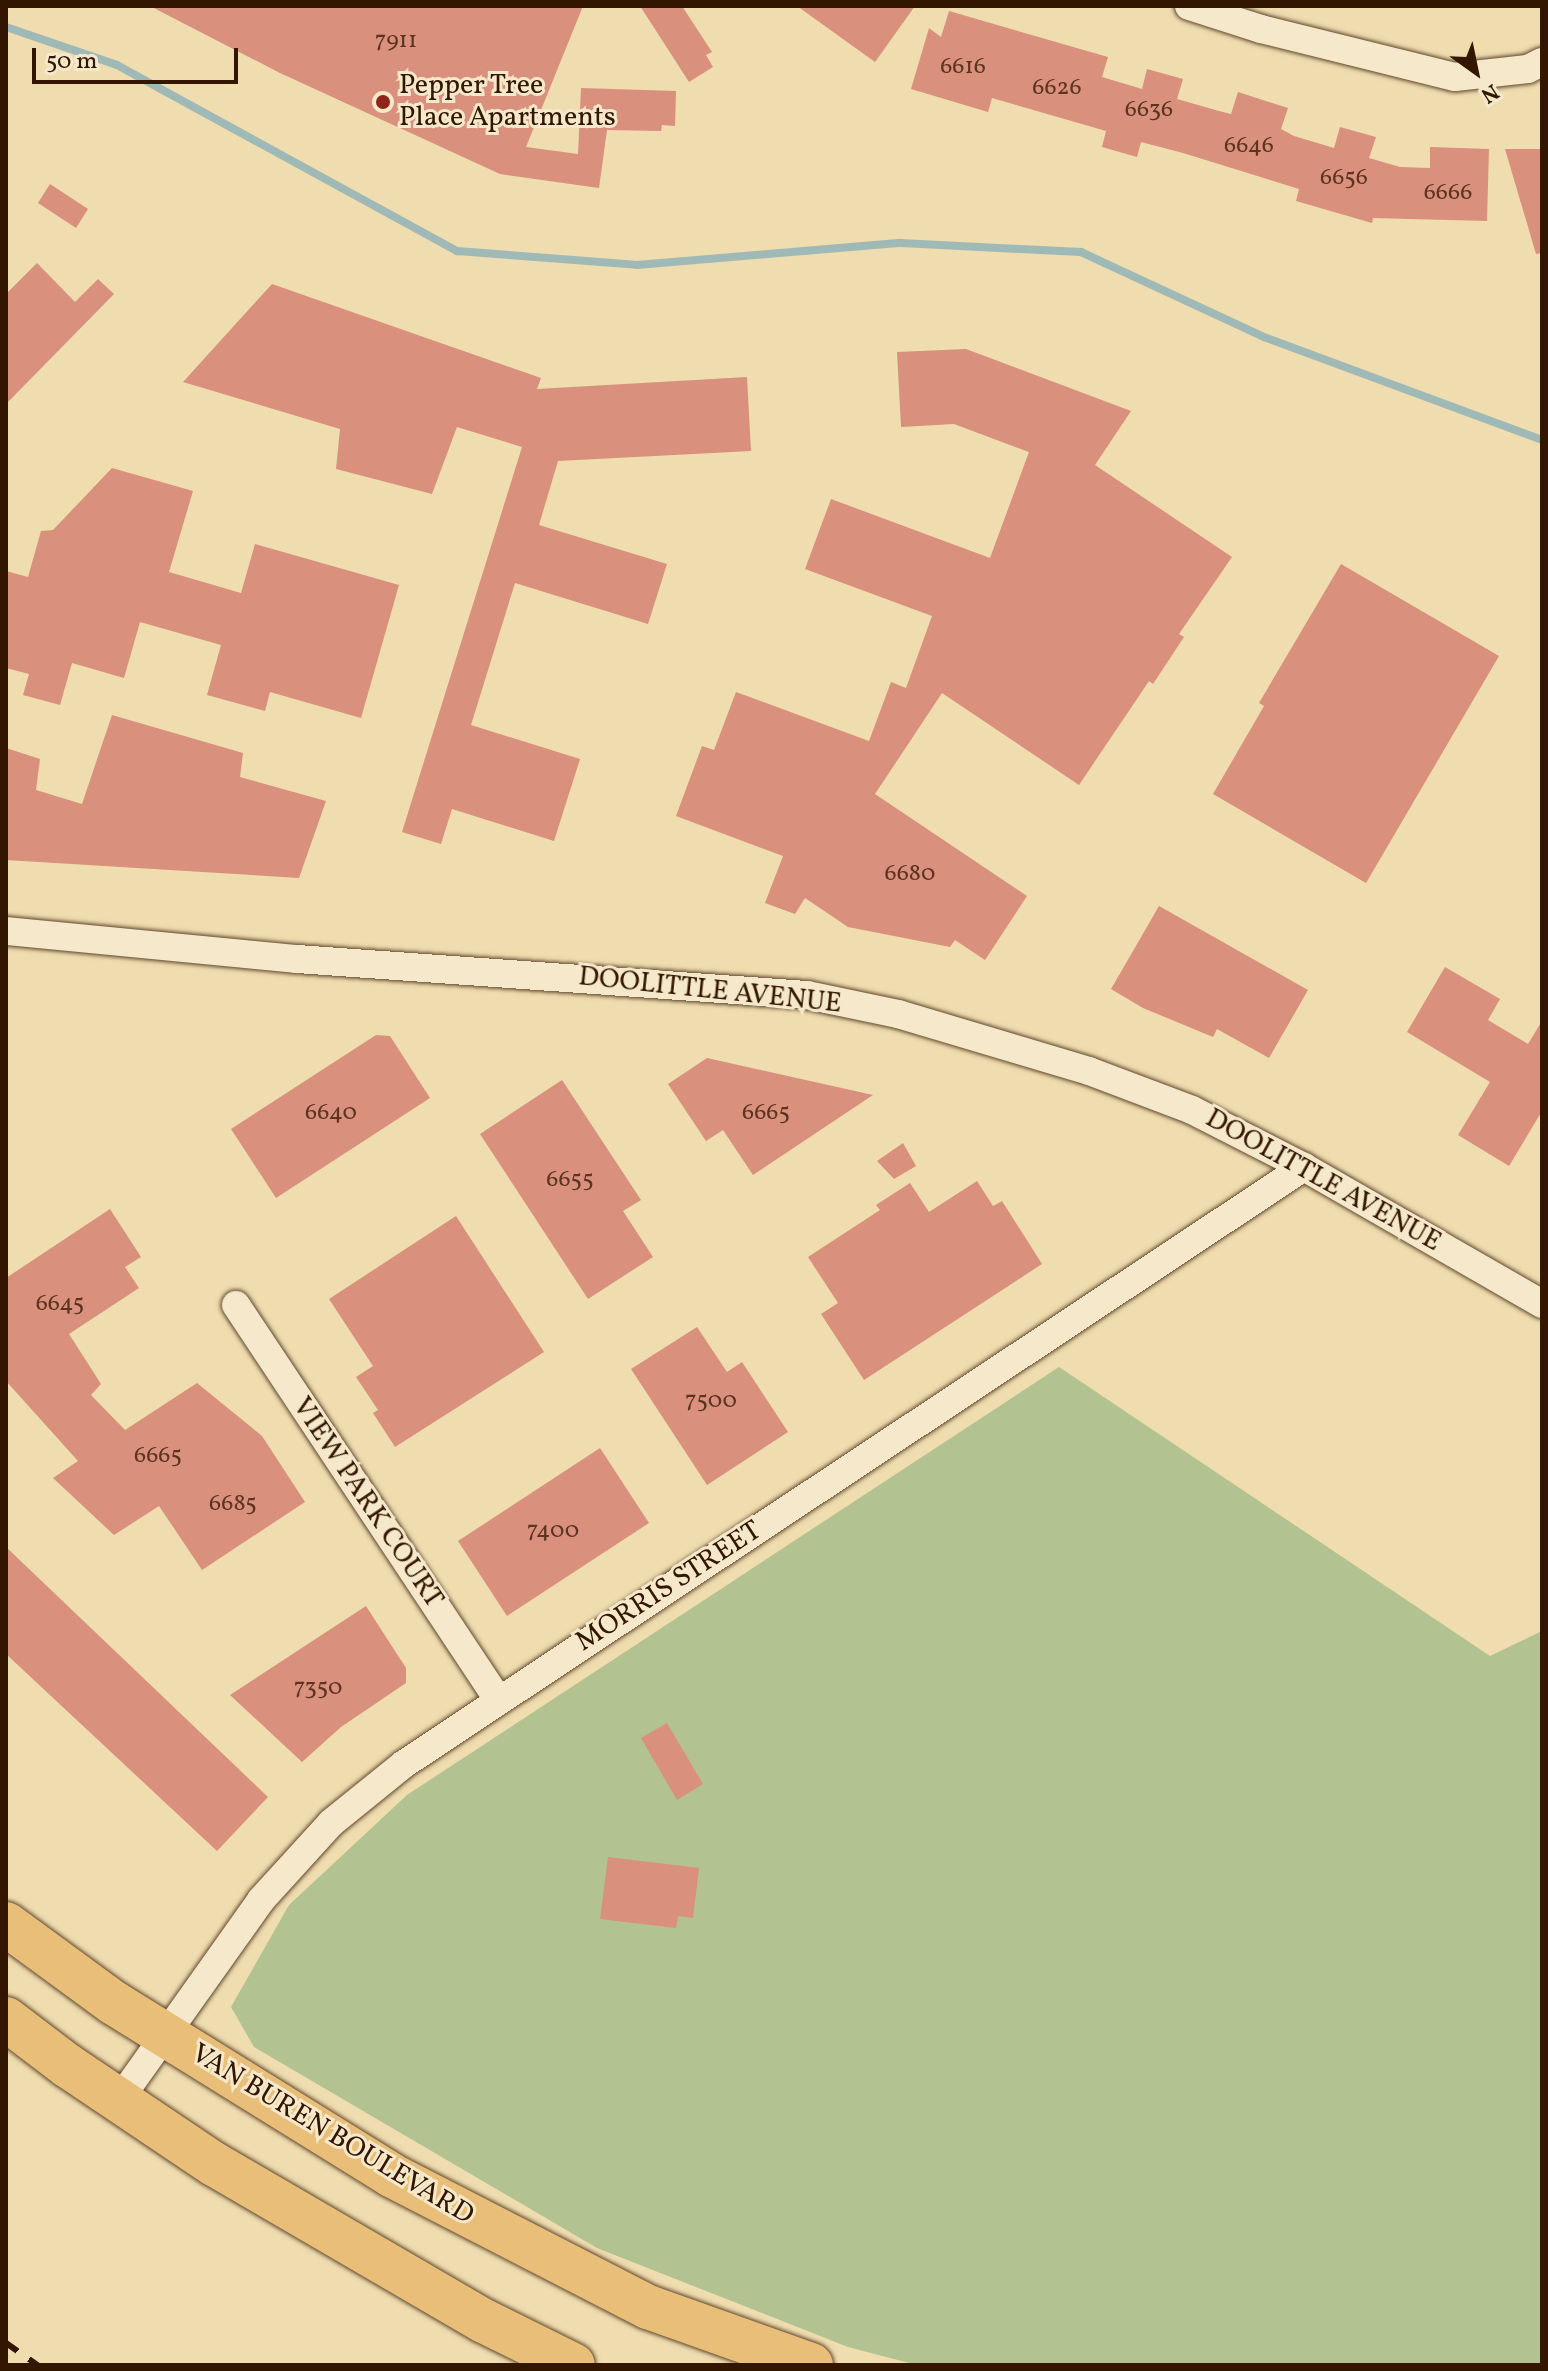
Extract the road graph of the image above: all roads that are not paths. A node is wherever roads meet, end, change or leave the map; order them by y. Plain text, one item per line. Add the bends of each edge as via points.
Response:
1 (1189, 6) edge
2 (1542, 62) edge
3 (6, 931) edge
4 (1304, 1167) junction
5 (1542, 1304) edge
6 (236, 1305) dead end
7 (498, 1700) junction
8 (6, 1924) edge
9 (6, 2019) edge
10 (164, 2035) junction
11 (119, 2100) junction
12 (573, 2365) edge
13 (811, 2365) edge

1 - 2 street via 1455,77 1528,69
3 - 4 street, DOOLITTLE AVENUE via 297,959 807,995 898,1014 1089,1071 1192,1110
4 - 5 street, DOOLITTLE AVENUE
4 - 7 street, MORRIS STREET
6 - 7 street, VIEW PARK COURT
7 - 10 street, MORRIS STREET via 404,1764 302,1851
8 - 10 main road, VAN BUREN BOULEVARD
9 - 11 main road
10 - 11 street, MORRIS STREET
10 - 13 main road, VAN BUREN BOULEVARD via 391,2175 523,2245 648,2307
11 - 12 main road via 327,2232

